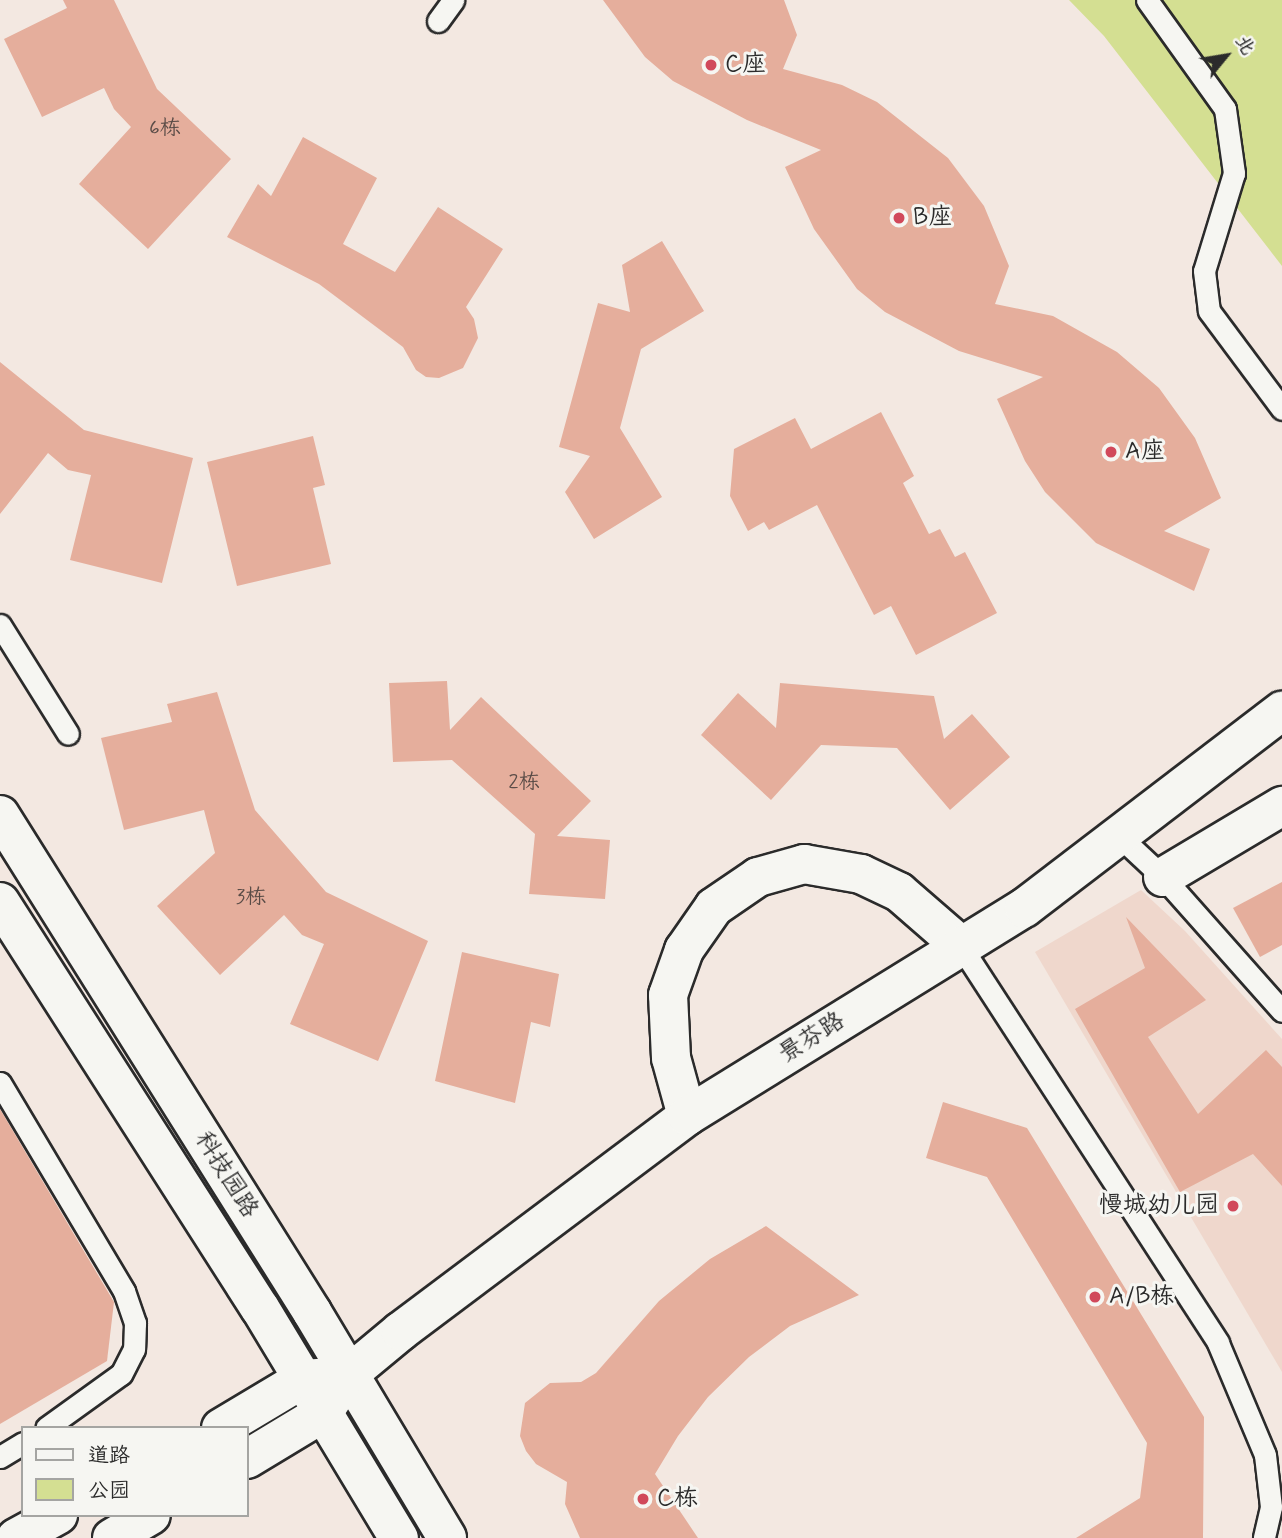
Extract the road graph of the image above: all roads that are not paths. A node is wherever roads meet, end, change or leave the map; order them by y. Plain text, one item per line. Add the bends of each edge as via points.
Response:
1 (453, 0) edge
2 (1147, 0) edge
3 (438, 21) dead end
4 (1282, 409) edge
5 (0, 625) edge
6 (1282, 711) edge
7 (68, 733) dead end
8 (1282, 806) edge
9 (0, 815) edge
10 (1117, 834) junction
11 (1163, 877) junction
12 (0, 902) edge
13 (960, 945) junction
14 (1282, 1010) edge
15 (0, 1083) edge
16 (687, 1116) junction
17 (348, 1375) junction
18 (303, 1379) junction
19 (323, 1413) junction
20 (49, 1426) edge
21 (224, 1426) edge
22 (21, 1444) edge
23 (0, 1457) edge
24 (248, 1458) edge
25 (54, 1517) edge
26 (148, 1517) edge
27 (16, 1538) edge
28 (112, 1538) edge
29 (399, 1538) edge
30 (447, 1538) edge
31 (1264, 1538) edge

1 - 3 lane
2 - 4 lane via 1225,109 1234,173 1204,271 1209,311
5 - 7 lane
6 - 10 street, 景芬路
8 - 11 street
9 - 17 street, 科技园路
10 - 11 lane
10 - 13 street, 景芬路 via 1024,908
11 - 14 lane
12 - 18 street, 科技园路
13 - 16 street, 景芬路
13 - 16 street via 899,891 861,874 804,864 758,877 714,907 684,950 668,995 671,1058
13 - 31 lane via 1218,1343 1265,1455 1271,1507
15 - 20 lane via 124,1291 135,1323 134,1349 121,1374
16 - 17 street, 景芬路
17 - 18 street
17 - 19 street, 景芬路
17 - 30 street, 科技园路
18 - 19 street, 科技园路
18 - 21 street
19 - 24 street, 景芬路
19 - 29 street, 科技园路
22 - 23 lane
25 - 27 street
26 - 28 street

